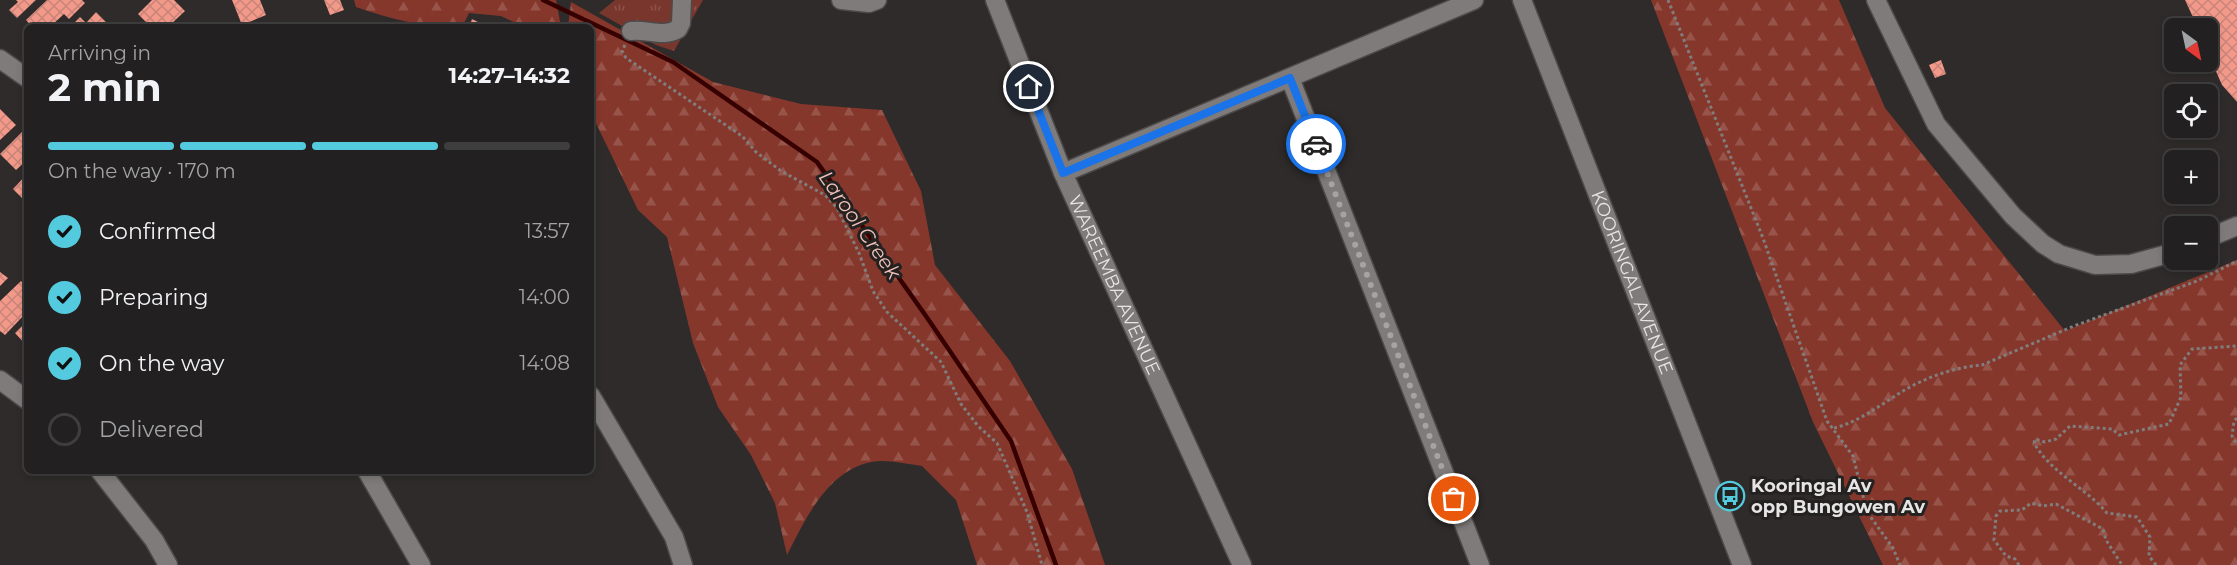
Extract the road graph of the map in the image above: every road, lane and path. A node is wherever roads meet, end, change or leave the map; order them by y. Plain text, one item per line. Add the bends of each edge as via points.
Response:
1 (682, 0) edge
2 (841, 0) edge
3 (877, 0) edge
4 (995, 0) edge
5 (1474, 0) edge
6 (1522, 0) edge
7 (1668, 0) edge
8 (1876, 0) edge
9 (631, 31) dead end
10 (622, 51) dead end
11 (0, 59) edge
12 (24, 76) edge
13 (1290, 78) junction
14 (1063, 173) junction
15 (2237, 226) edge
16 (2218, 234) edge
17 (2164, 255) edge
18 (2237, 261) edge
19 (2237, 346) edge
20 (0, 380) edge
21 (24, 398) edge
22 (594, 401) edge
23 (2237, 418) edge
24 (1834, 428) junction
25 (2237, 444) edge
26 (102, 474) edge
27 (369, 474) edge
28 (168, 565) edge
29 (421, 565) edge
30 (683, 565) edge
31 (1042, 565) edge
32 (1242, 565) edge
33 (1480, 565) edge
34 (1742, 565) edge
35 (1900, 565) edge
36 (2019, 565) edge
37 (2122, 565) edge
38 (2156, 565) edge

1 - 9 street via 678,29 663,34
2 - 3 street
4 - 14 street, WAREEMBA AVENUE
5 - 13 street
6 - 34 street, KOORINGAL AVENUE
7 - 24 path via 1763,238 1827,422
8 - 17 street via 1936,124 2013,216 2043,244 2066,257 2094,265 2131,264
10 - 31 path via 626,58 742,136 781,171 825,195 837,208 877,298 941,363 961,404 997,443 1027,512
11 - 12 street
13 - 14 street
13 - 33 street
14 - 32 street, WAREEMBA AVENUE
15 - 16 street
18 - 24 path via 2197,281 1982,364 1966,366 1906,389 1850,425
19 - 38 path via 2192,349 2180,365 2181,397 2169,424 2119,435 2112,429 2070,426 2056,439 2035,439 2039,452 2051,465 2107,513 2137,517 2150,537 2149,556
20 - 21 street
22 - 30 street via 674,537
23 - 25 path via 2232,436
24 - 35 path via 1857,466 1867,512 1893,548
26 - 28 street via 154,540
27 - 29 street
36 - 37 path via 1994,540 1996,516 2000,511 2022,510 2031,503 2056,504 2103,529

